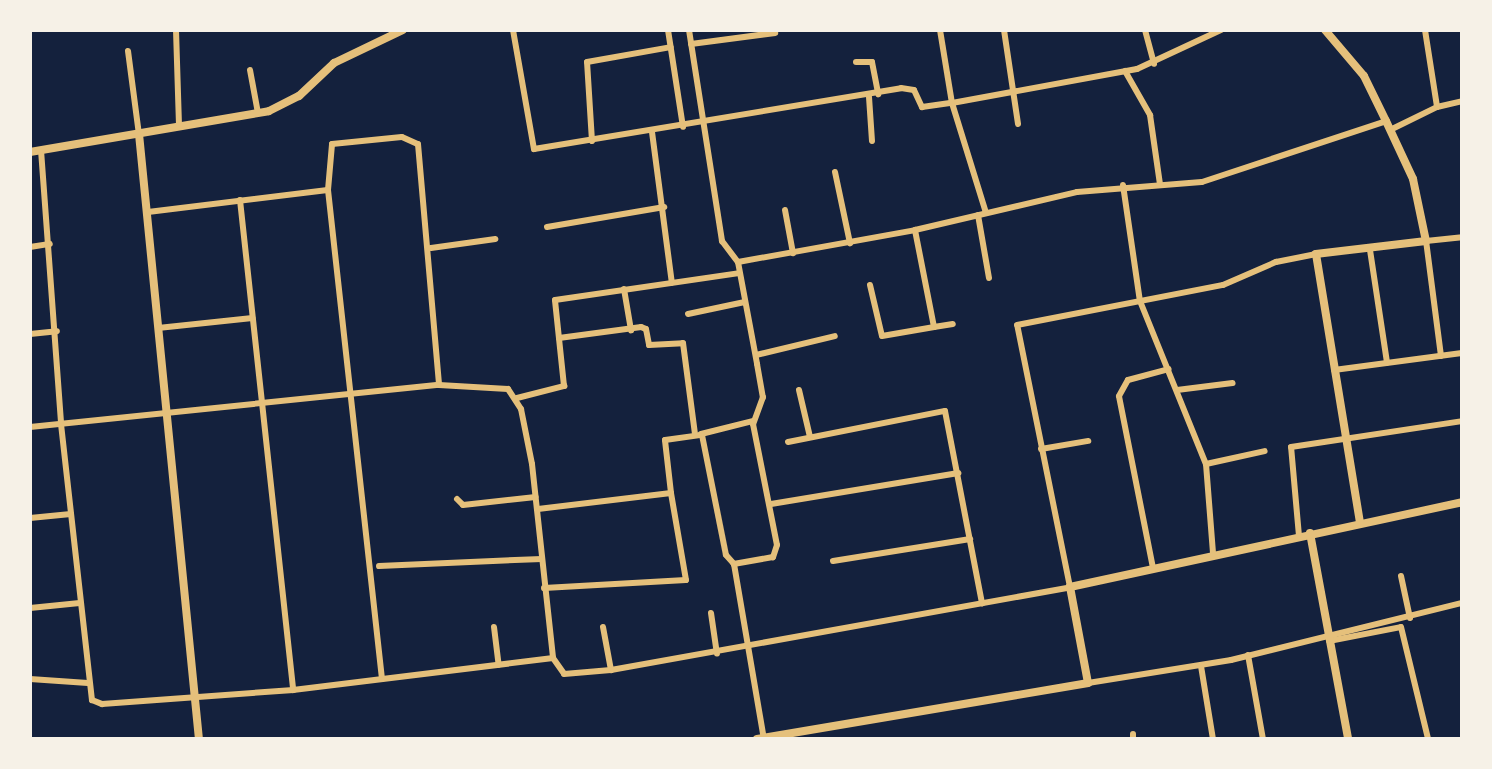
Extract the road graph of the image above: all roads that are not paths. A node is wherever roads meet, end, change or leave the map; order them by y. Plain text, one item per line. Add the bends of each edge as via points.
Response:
1 (176, 30) edge
2 (403, 30) edge
3 (513, 30) edge
4 (668, 30) edge
5 (689, 30) edge
6 (940, 30) edge
7 (1004, 30) edge
8 (1145, 30) edge
9 (1221, 30) edge
10 (1325, 30) edge
11 (1425, 30) edge
12 (775, 33) dead end
13 (691, 44) junction
14 (671, 47) junction
15 (128, 51) dead end
16 (856, 62) dead end
17 (1154, 64) junction
18 (250, 70) dead end
19 (1125, 71) junction
20 (1015, 89) junction
21 (878, 94) junction
22 (869, 97) junction
23 (1462, 101) edge
24 (952, 103) junction
25 (1437, 107) junction
26 (258, 113) junction
27 (704, 121) junction
28 (1386, 121) junction
29 (1018, 124) dead end
30 (179, 127) junction
31 (683, 127) junction
32 (1390, 130) junction
33 (652, 132) junction
34 (139, 134) junction
35 (592, 141) junction
36 (872, 141) dead end
37 (41, 150) junction
38 (30, 152) edge
39 (835, 172) dead end
40 (1160, 184) junction
41 (1123, 185) junction
42 (328, 190) junction
43 (240, 200) junction
44 (664, 207) junction
45 (785, 210) dead end
46 (148, 212) junction
47 (987, 213) junction
48 (978, 215) junction
49 (547, 227) dead end
50 (915, 230) junction
51 (1462, 237) edge
52 (495, 239) dead end
53 (1426, 241) junction
54 (850, 243) junction
55 (50, 244) junction
56 (30, 247) edge
57 (430, 248) junction
58 (1370, 250) junction
59 (793, 253) junction
60 (1316, 254) junction
61 (738, 262) junction
62 (739, 273) junction
63 (989, 278) dead end
64 (672, 283) junction
65 (870, 285) dead end
66 (624, 290) junction
67 (1140, 301) junction
68 (746, 302) junction
69 (688, 314) dead end
70 (252, 318) junction
71 (953, 324) dead end
72 (934, 327) junction
73 (160, 328) junction
74 (630, 330) junction
75 (57, 331) junction
76 (30, 334) edge
77 (835, 336) dead end
78 (559, 338) junction
79 (1462, 353) edge
80 (756, 355) junction
81 (1441, 356) junction
82 (1387, 363) junction
83 (1168, 369) junction
84 (1334, 370) junction
85 (1233, 383) dead end
86 (439, 385) junction
87 (799, 390) dead end
88 (1177, 390) junction
89 (350, 395) junction
90 (515, 396) junction
91 (261, 404) junction
92 (166, 413) junction
93 (753, 421) junction
94 (1462, 421) edge
95 (61, 424) junction
96 (30, 427) edge
97 (698, 434) junction
98 (810, 437) junction
99 (1346, 437) junction
100 (1088, 441) dead end
101 (788, 442) dead end
102 (1041, 449) junction
103 (1265, 451) dead end
104 (1206, 464) junction
105 (958, 473) junction
106 (671, 493) junction
107 (536, 497) junction
108 (457, 499) dead end
109 (1462, 502) edge
110 (771, 504) junction
111 (538, 509) junction
112 (71, 514) junction
113 (30, 518) edge
114 (1360, 523) junction
115 (1310, 533) junction
116 (1299, 536) junction
117 (970, 539) junction
118 (1213, 553) junction
119 (542, 560) junction
120 (833, 561) dead end
121 (734, 564) junction
122 (379, 566) dead end
123 (1153, 568) junction
124 (1401, 576) dead end
125 (1070, 587) junction
126 (544, 588) junction
127 (80, 603) junction
128 (982, 603) junction
129 (1462, 603) edge
130 (30, 608) edge
131 (711, 614) dead end
132 (1408, 618) junction
133 (494, 627) dead end
134 (603, 627) dead end
135 (1401, 627) junction
136 (1329, 638) junction
137 (749, 648) junction
138 (717, 654) junction
139 (1248, 655) junction
140 (553, 658) junction
141 (499, 665) junction
142 (1201, 666) junction
143 (611, 670) junction
144 (30, 679) edge
145 (382, 679) junction
146 (88, 683) junction
147 (1088, 683) junction
148 (293, 690) junction
149 (195, 699) junction
150 (809, 735) edge
151 (199, 739) edge
152 (757, 739) edge
153 (764, 739) edge
154 (1213, 739) edge
155 (1263, 739) edge
156 (1348, 739) edge
157 (1428, 739) edge

1 - 30 street
2 - 26 main road via 343,57 298,96
3 - 35 street via 533,149
4 - 14 street
5 - 13 street
6 - 24 street
7 - 20 street
8 - 17 street
9 - 17 street
10 - 28 street via 1364,76
11 - 25 street
12 - 13 street
13 - 27 street
14 - 31 street
14 - 35 street via 587,62
15 - 34 street
16 - 21 street via 872,62
17 - 19 street
18 - 26 street
19 - 20 street
19 - 40 street via 1150,116
20 - 24 street
20 - 29 street
21 - 22 street
21 - 24 street via 909,88 920,106
22 - 27 street
22 - 36 street
23 - 25 street
24 - 47 street
25 - 32 street
26 - 30 main road
27 - 31 street
27 - 61 street via 722,241
28 - 32 street
28 - 40 street via 1202,182
30 - 34 main road
31 - 33 street
32 - 53 street via 1413,179
33 - 35 street
33 - 44 street
34 - 37 main road
34 - 46 street
37 - 38 main road
37 - 55 street
39 - 54 street
40 - 41 street
41 - 47 street
41 - 67 street
42 - 43 street
42 - 57 street via 330,145 402,137 416,141
42 - 89 street
43 - 46 street
43 - 70 street
44 - 49 street
44 - 64 street
45 - 59 street
46 - 73 street
47 - 48 street
48 - 50 street
48 - 63 street
50 - 54 street
50 - 72 street
51 - 53 street
52 - 57 street
53 - 58 street
53 - 81 street
54 - 59 street
55 - 56 street
55 - 75 street
57 - 86 street
58 - 60 street
58 - 82 street
59 - 61 street
60 - 67 street via 1276,262 1223,285
60 - 84 street
61 - 62 street
62 - 64 street
62 - 68 street
64 - 66 street
65 - 72 street via 882,336
66 - 74 street
66 - 78 street via 555,300
67 - 83 street
67 - 102 street via 1018,324
68 - 69 street
68 - 80 street
70 - 73 street
70 - 91 street
71 - 72 street
73 - 92 street
74 - 78 street
74 - 97 street via 646,329 650,345 683,343
75 - 76 street
75 - 95 street
77 - 80 street
78 - 90 street via 563,387
79 - 81 street
80 - 93 street via 763,396
81 - 82 street
82 - 84 street
83 - 88 street
83 - 123 street via 1128,380 1119,396
84 - 99 street
85 - 88 street
86 - 89 street
86 - 90 street via 503,388
87 - 98 street
88 - 104 street
89 - 91 street
89 - 145 street
90 - 107 street
91 - 92 street
91 - 148 street
92 - 95 street
92 - 149 street
93 - 97 street
93 - 110 street
94 - 99 street
95 - 96 street
95 - 112 street
97 - 106 street via 665,440
97 - 121 street via 726,555
98 - 101 street
98 - 105 street via 944,410
99 - 114 street
99 - 116 street via 1291,447
100 - 102 street
102 - 125 street
103 - 104 street
104 - 118 street
105 - 110 street
105 - 117 street
106 - 111 street
106 - 126 street via 686,580
107 - 108 street via 465,504
107 - 111 street
109 - 114 street
110 - 121 street via 776,553
111 - 119 street
112 - 113 street
112 - 127 street
114 - 115 street
115 - 116 street
115 - 136 street
116 - 118 street
117 - 120 street
117 - 128 street
118 - 123 street
119 - 122 street
119 - 126 street
121 - 137 street
123 - 125 street
124 - 132 street
125 - 128 street
125 - 147 street
126 - 140 street
127 - 130 street
127 - 146 street
128 - 137 street
129 - 132 street
131 - 138 street
132 - 135 street
132 - 136 street
133 - 141 street
134 - 143 street
135 - 136 street
135 - 157 street
136 - 139 street
136 - 156 street
137 - 138 street
137 - 153 street
138 - 143 street
139 - 142 street
139 - 155 street
140 - 141 street
140 - 143 street via 564,674
141 - 145 street
142 - 147 street
142 - 154 street
144 - 146 street
145 - 148 street
146 - 149 street via 92,700 102,704
147 - 150 street
148 - 149 street
149 - 151 street
150 - 153 street
152 - 153 street

